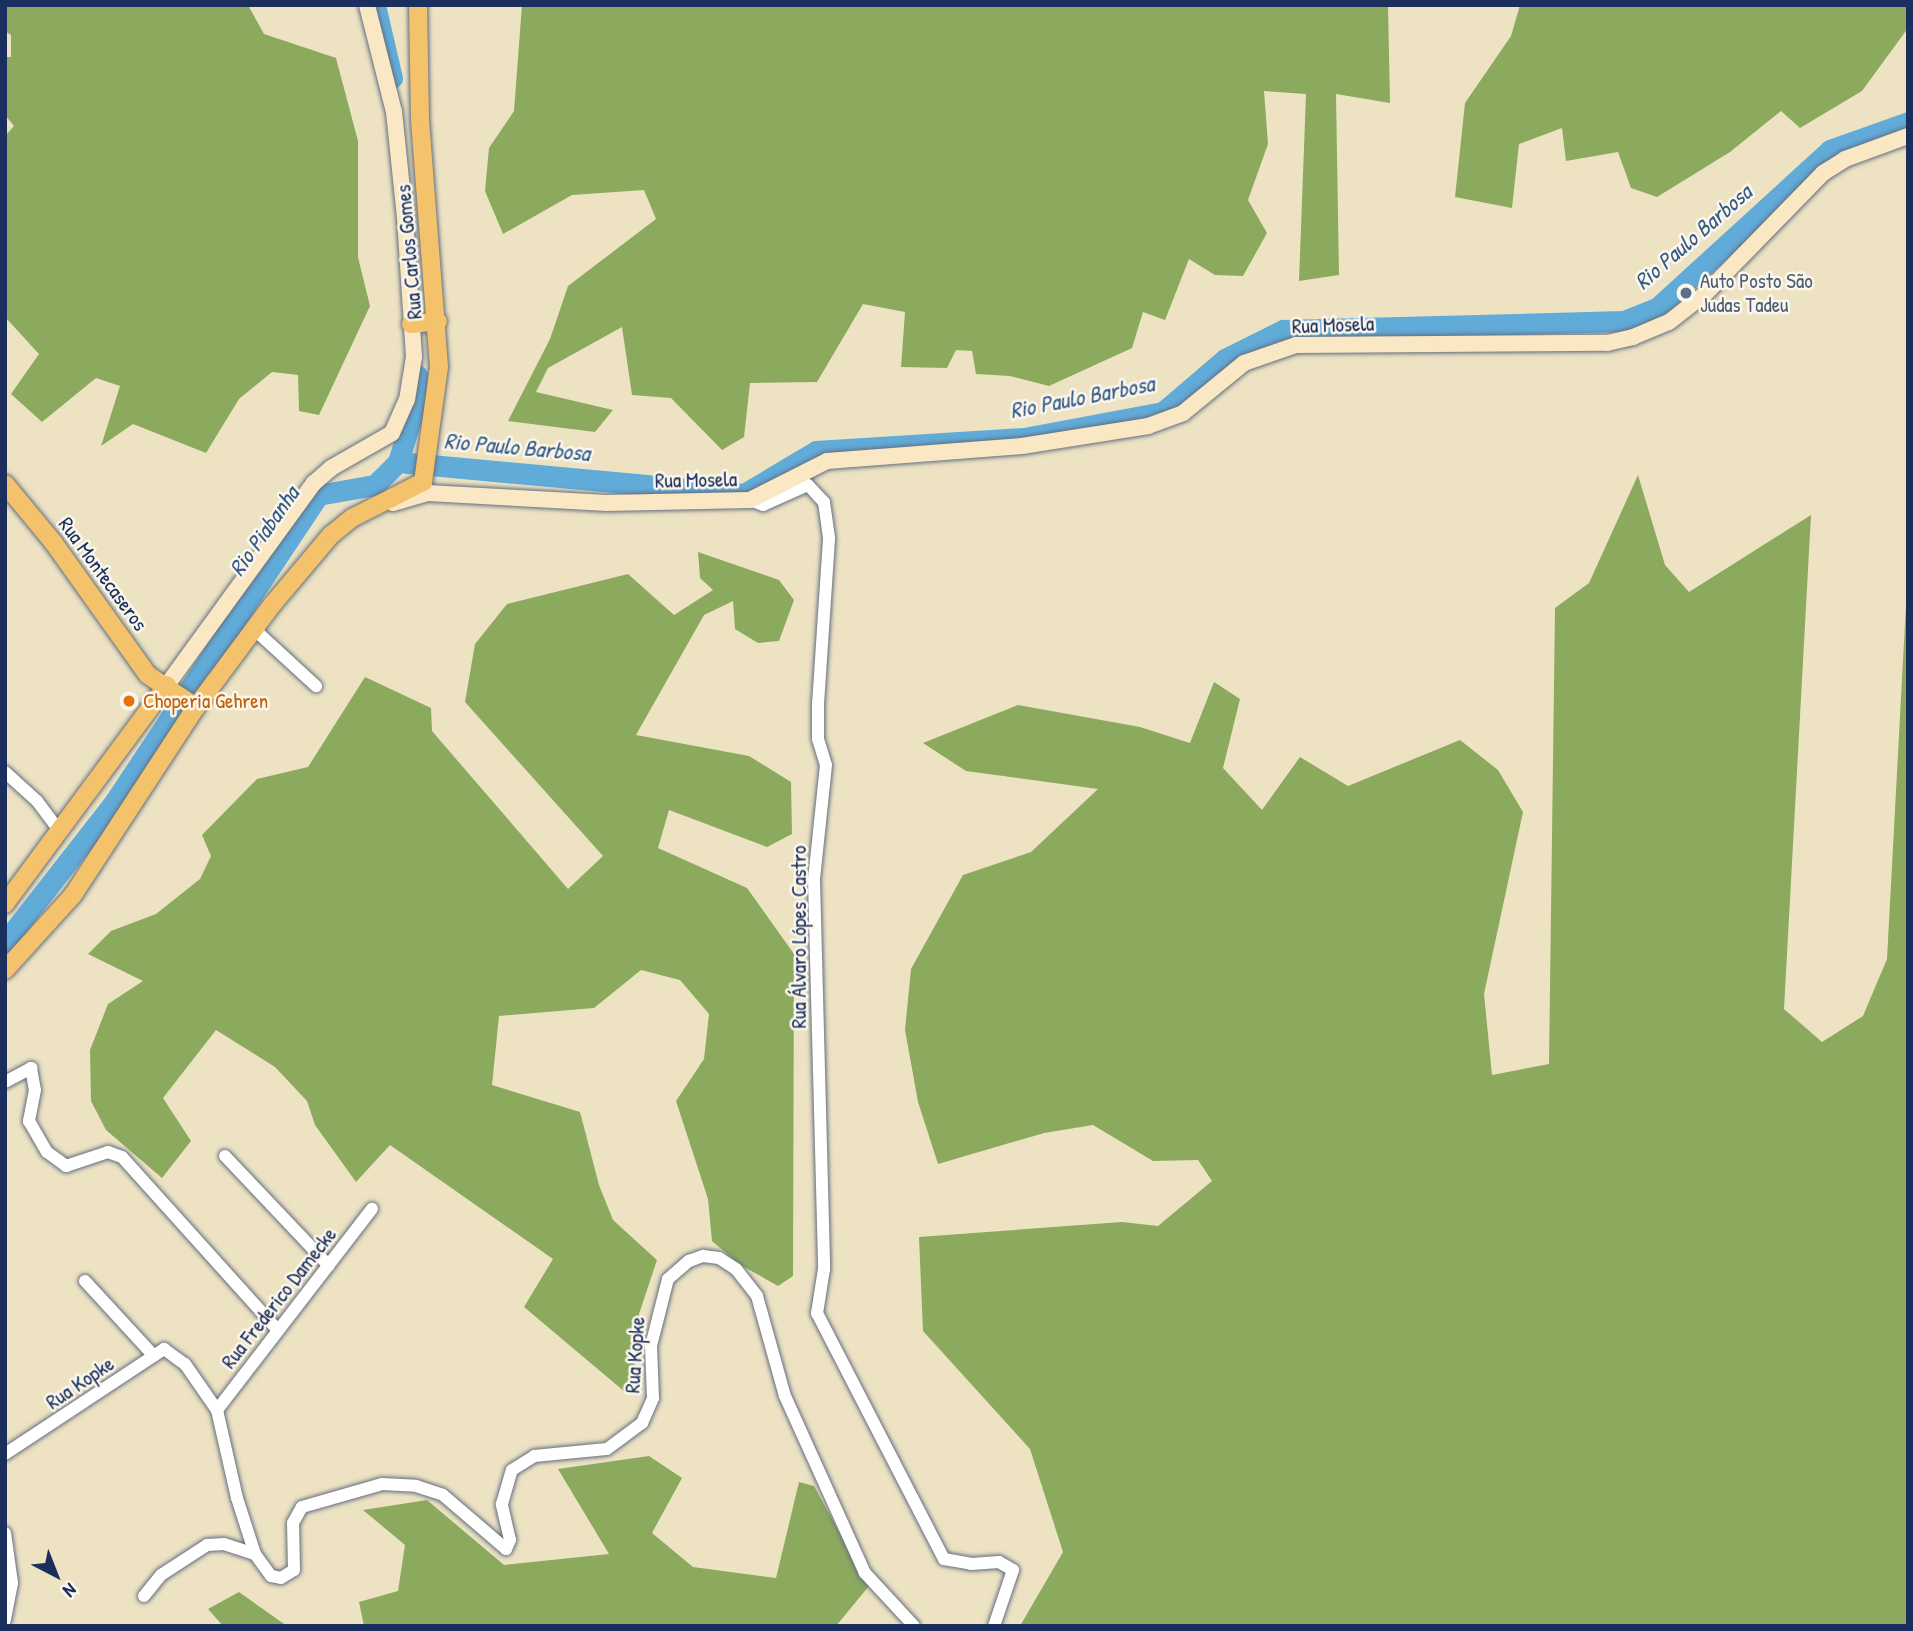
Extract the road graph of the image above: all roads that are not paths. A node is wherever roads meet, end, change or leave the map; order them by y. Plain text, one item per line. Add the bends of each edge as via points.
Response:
1 (367, 5) edge
2 (418, 5) edge
3 (1908, 136) edge
4 (438, 321) junction
5 (411, 324) junction
6 (5, 484) edge
7 (426, 487) junction
8 (750, 500) junction
9 (255, 630) junction
10 (167, 685) junction
11 (316, 686) dead end
12 (196, 707) junction
13 (5, 772) edge
14 (59, 830) junction
15 (5, 904) edge
16 (5, 970) edge
17 (5, 1082) edge
18 (225, 1156) dead end
19 (372, 1209) dead end
20 (329, 1266) junction
21 (85, 1281) dead end
22 (277, 1329) junction
23 (152, 1355) junction
24 (217, 1410) junction
25 (5, 1454) edge
26 (5, 1533) edge
27 (255, 1554) junction
28 (144, 1596) dead end
29 (5, 1620) edge
30 (914, 1626) edge
31 (994, 1626) edge

1 - 5 street via 394,112
2 - 4 main road, Rua Carlos Gomes via 420,119
3 - 8 street, Rua Mosela via 1845,159 1823,173 1706,293 1670,322 1633,337 1607,342 1296,345 1244,363 1183,413 1148,426 1022,446 827,460
4 - 5 main road
4 - 7 main road, Rua Carlos Gomes via 437,401
5 - 10 street via 414,357 407,400 392,433 314,483
6 - 10 main road, Rua Montecaseros via 53,542 148,675
7 - 8 street, Rua Mosela via 607,503
7 - 9 main road via 374,508 331,535
8 - 31 street, Rua Álvaro Lópes Castro via 763,505 808,485 824,502 827,518 828,593 818,704 818,739 826,765 814,880 824,1269 817,1313 944,1559 971,1564 999,1562 1013,1570
9 - 11 street
9 - 12 main road
10 - 12 main road, Rua Montecaseros
10 - 14 main road
12 - 16 main road via 73,895
13 - 14 street via 37,801
14 - 15 main road
17 - 22 street via 25,1067 31,1068 36,1090 29,1121 47,1152 66,1166 108,1152 122,1157
18 - 20 street
19 - 20 street, Rua Frederico Damecke
20 - 22 street, Rua Frederico Damecke
21 - 23 street
22 - 24 street, Rua Frederico Damecke
23 - 24 street via 164,1349 185,1364
23 - 25 street, Rua Kopke
24 - 27 street
26 - 29 street via 12,1583
27 - 28 street via 224,1544 207,1545 161,1575
27 - 30 street, Rua Kopke via 271,1576 289,1574 296,1564 294,1517 302,1507 382,1484 416,1486 443,1495 506,1549 510,1541 502,1504 512,1470 534,1456 607,1450 642,1423 653,1398 651,1346 667,1279 703,1256 736,1269 757,1296 785,1396 865,1573

